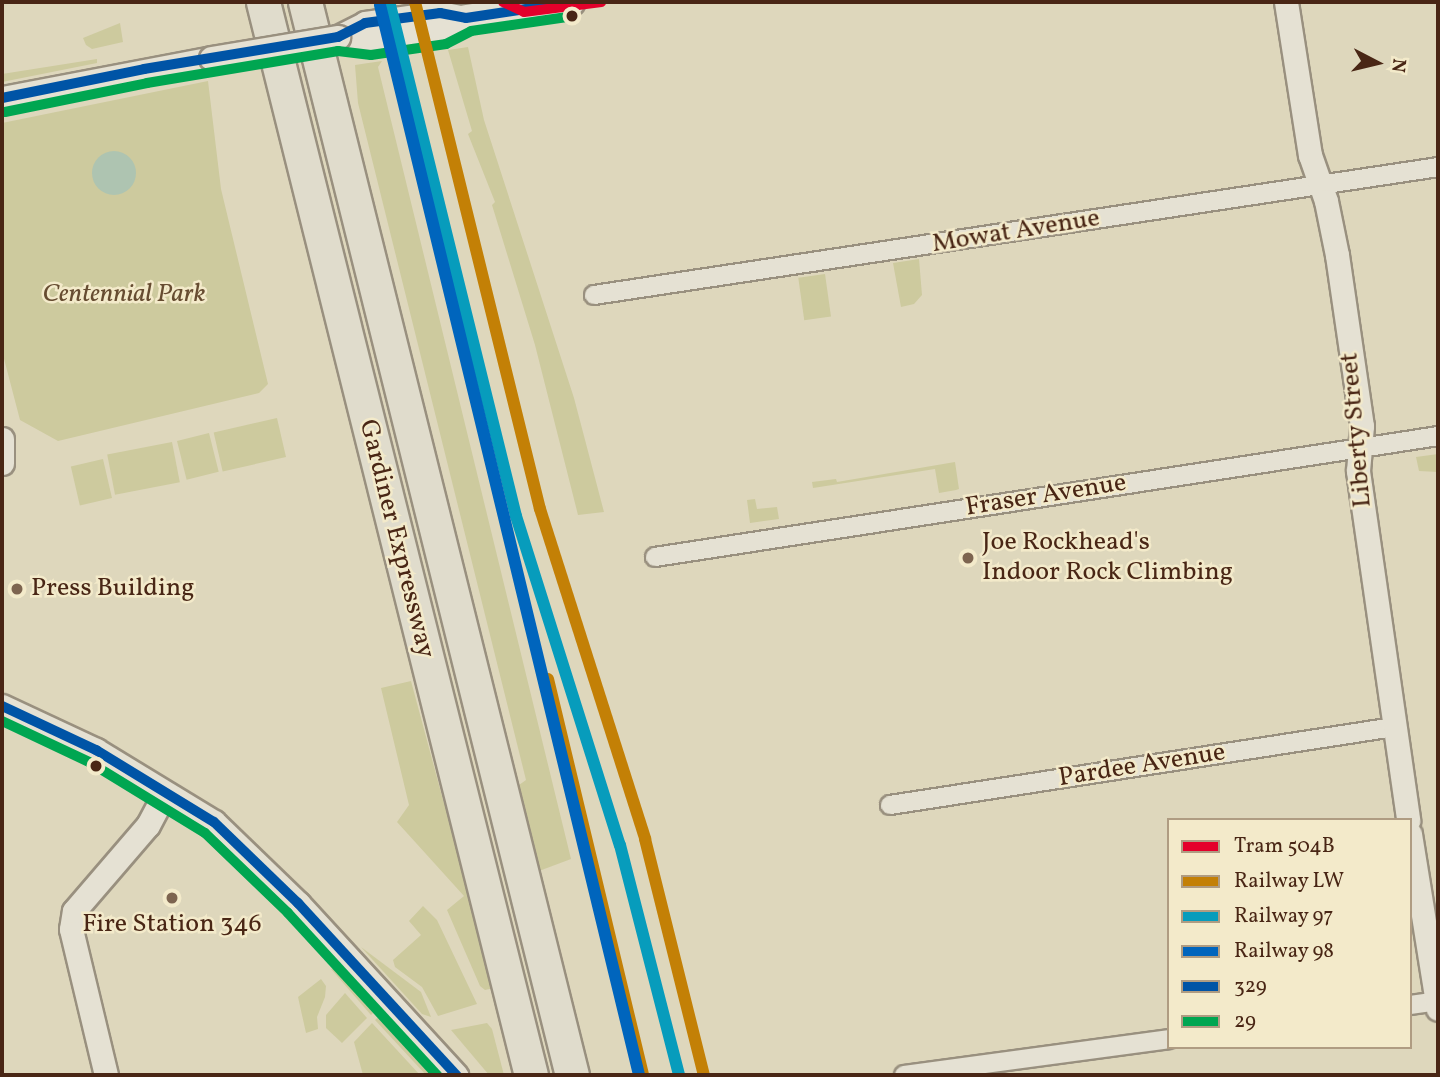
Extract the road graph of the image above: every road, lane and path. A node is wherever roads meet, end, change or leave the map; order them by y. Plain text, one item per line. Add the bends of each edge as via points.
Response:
1 (263, 2) edge
2 (304, 2) edge
3 (572, 2) edge
4 (1286, 2) edge
5 (467, 18) joint
6 (2, 98) edge
7 (1438, 167) edge
8 (1321, 185) junction
9 (594, 295) dead end
10 (1438, 436) edge
11 (2, 439) edge
12 (1360, 447) junction
13 (2, 463) edge
14 (655, 557) dead end
15 (2, 706) edge
16 (1394, 727) junction
17 (165, 793) junction
18 (890, 806) dead end
19 (1408, 818) edge
20 (1412, 846) edge
21 (1438, 1003) edge
22 (1412, 1004) edge
23 (1167, 1039) edge
24 (106, 1075) edge
25 (456, 1075) edge
26 (531, 1075) edge
27 (572, 1075) edge
28 (904, 1075) edge

1 - 26 highway, Gardiner Expressway
2 - 27 highway, Gardiner Expressway
3 - 5 main road
4 - 8 street, Liberty Street via 1310,155
5 - 6 street, bridge via 444,30 370,41 338,37
7 - 8 street, Mowat Avenue
8 - 9 street, Mowat Avenue
8 - 12 street, Liberty Street via 1337,255 1362,426
10 - 12 street, Fraser Avenue
11 - 13 street
12 - 14 street, Fraser Avenue
12 - 16 street, Liberty Street via 1358,471
15 - 17 street via 96,750
16 - 18 street, Pardee Avenue
16 - 19 street, Liberty Street
17 - 24 street via 148,825 74,912 71,929
17 - 25 street via 214,822 244,848
20 - 21 street
21 - 22 street
23 - 28 street

